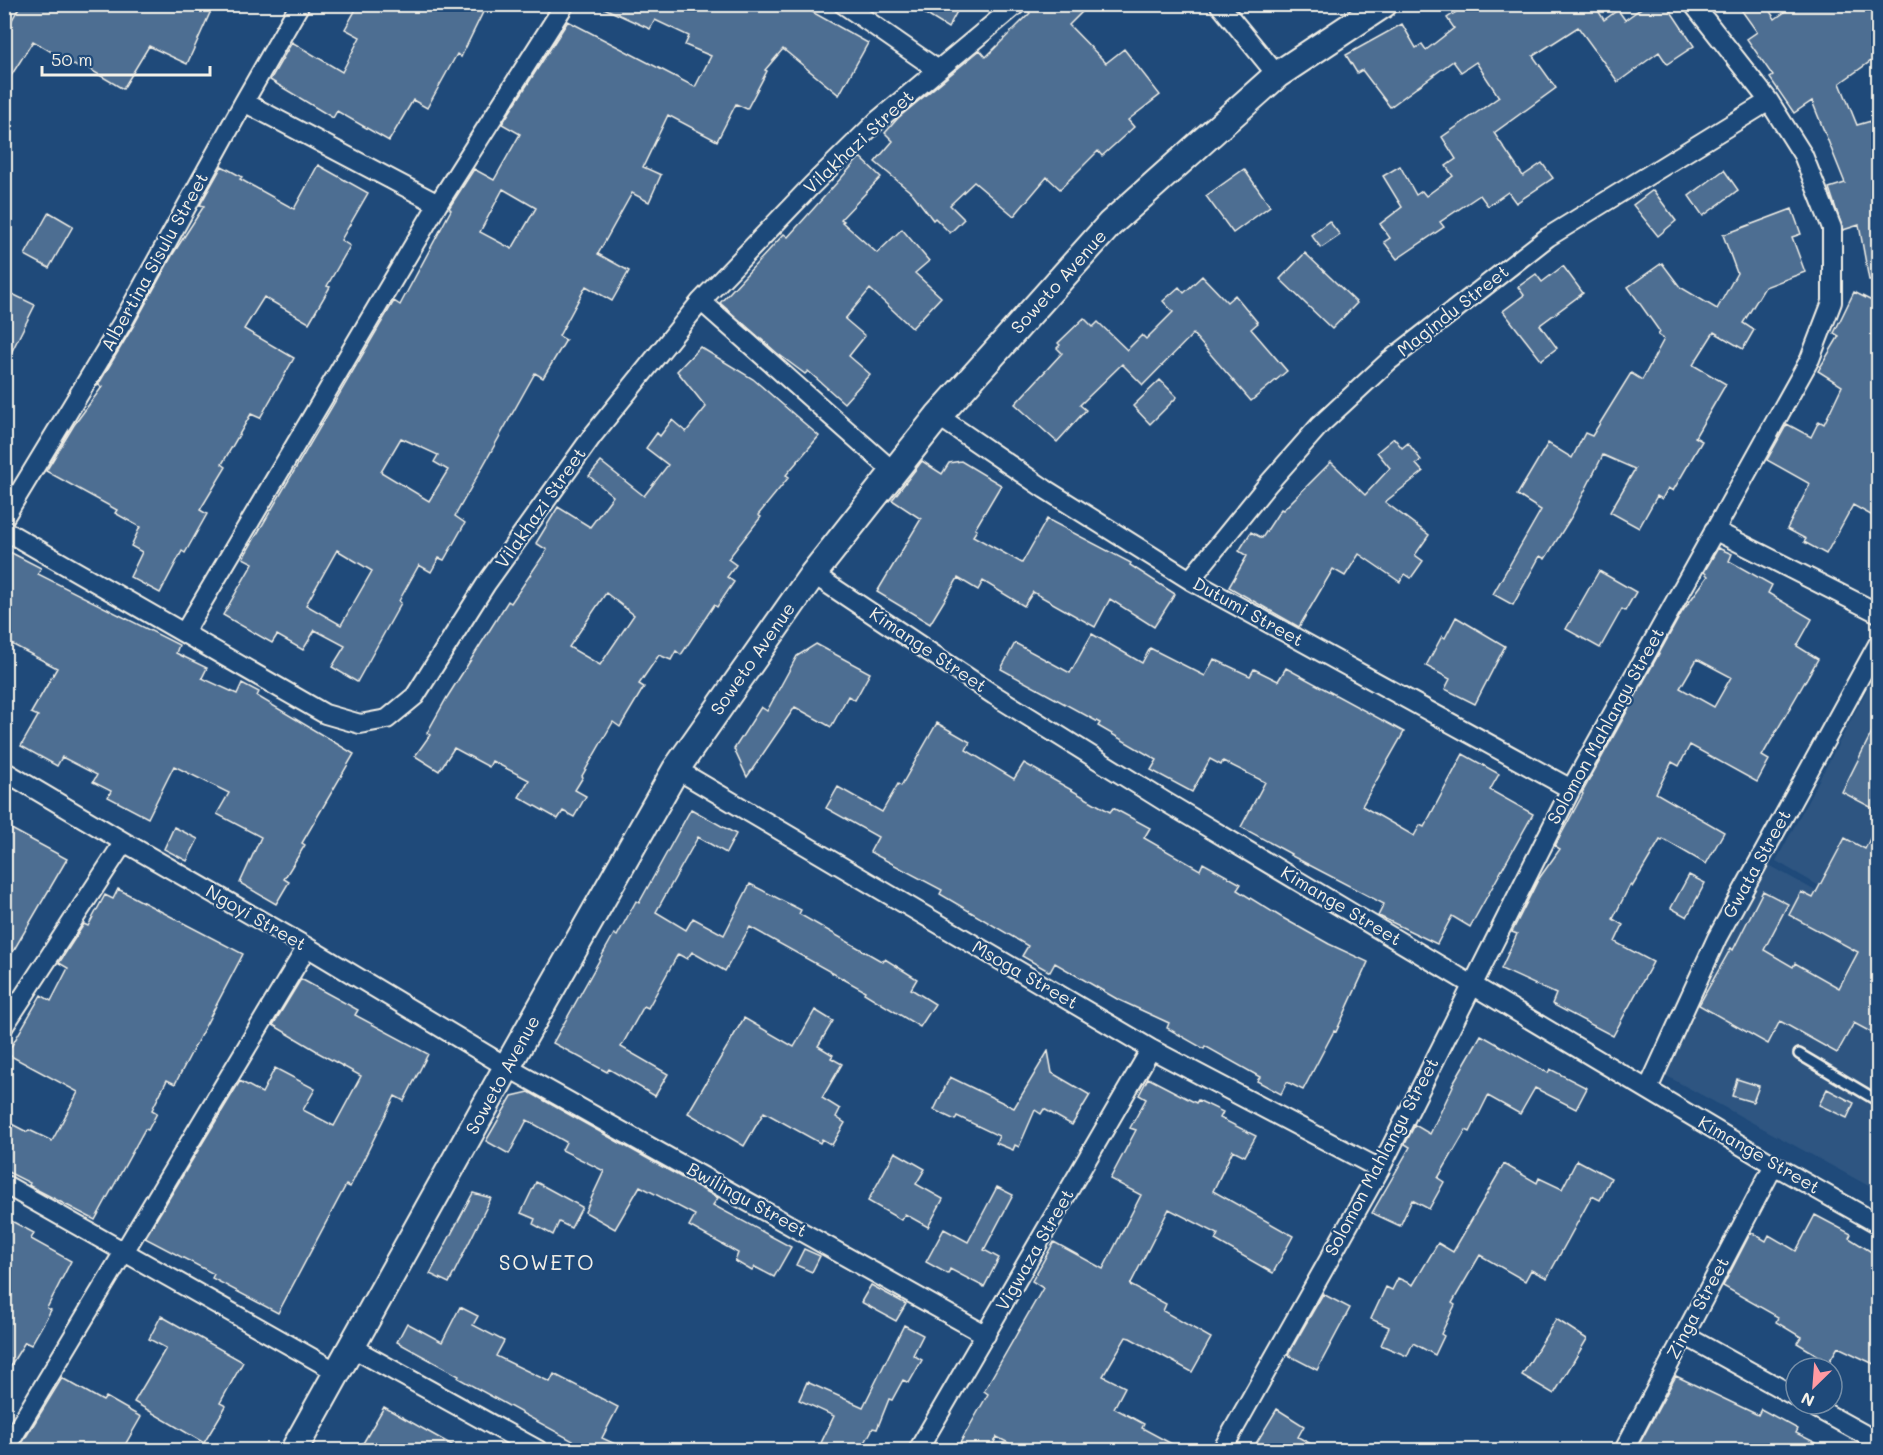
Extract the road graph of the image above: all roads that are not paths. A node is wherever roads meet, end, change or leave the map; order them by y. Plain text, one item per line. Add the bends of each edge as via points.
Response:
1 (300, 4) edge
2 (564, 4) edge
3 (843, 4) edge
4 (1017, 4) edge
5 (1219, 4) edge
6 (1384, 4) edge
7 (1693, 4) edge
8 (938, 70) junction
9 (1277, 75) junction
10 (1769, 101) junction
11 (244, 102) junction
12 (438, 204) junction
13 (701, 301) junction
14 (938, 416) junction
15 (894, 472) junction
16 (4, 518) edge
17 (4, 530) edge
18 (1714, 530) junction
19 (813, 574) junction
20 (1190, 580) junction
21 (1878, 613) edge
22 (184, 633) junction
23 (1878, 644) edge
24 (676, 769) junction
25 (4, 771) edge
26 (1571, 789) junction
27 (124, 842) junction
28 (307, 947) junction
29 (1471, 984) junction
30 (4, 1026) edge
31 (1151, 1049) junction
32 (1799, 1054) dead end
33 (507, 1067) junction
34 (1648, 1089) junction
35 (1878, 1101) edge
36 (1774, 1165) junction
37 (1380, 1169) junction
38 (4, 1184) edge
39 (1878, 1224) edge
40 (125, 1252) junction
41 (986, 1335) junction
42 (1684, 1335) junction
43 (351, 1347) junction
44 (337, 1372) junction
45 (1784, 1390) edge
46 (1831, 1416) edge
47 (1878, 1442) edge
48 (5, 1450) edge
49 (294, 1450) edge
50 (538, 1450) edge
51 (918, 1450) edge
52 (1222, 1450) edge
53 (1624, 1450) edge

1 - 11 street, Albertina Sisulu Street
2 - 12 street
3 - 8 street
4 - 8 street, Vilakhazi Street
5 - 9 street
6 - 9 street, Soweto Avenue
7 - 10 street, Solomon Mahlangu Street
8 - 13 street, Vilakhazi Street via 877,121
9 - 14 street, Soweto Avenue via 1110,224
10 - 18 street, Solomon Mahlangu Street via 1803,155 1832,228 1833,302 1810,359
10 - 20 street, Magindu Street via 1548,237 1389,361 1320,425
11 - 12 street
11 - 16 street, Albertina Sisulu Street via 124,320
12 - 22 street
13 - 15 street
13 - 22 street, Vilakhazi Street via 593,435 486,584 415,696 387,719 360,724 325,714
14 - 15 street, Soweto Avenue
14 - 20 street, Dutumi Street
15 - 19 street, Soweto Avenue
17 - 22 street, Vilakhazi Street
18 - 21 street
18 - 26 street, Solomon Mahlangu Street
19 - 24 street, Soweto Avenue
19 - 29 street, Kimange Street via 1164,801
20 - 26 street, Dutumi Street
23 - 34 street, Gwata Street via 1717,938
24 - 31 street, Msoga Street
24 - 33 street, Soweto Avenue
25 - 27 street, Ngoyi Street
26 - 29 street, Solomon Mahlangu Street
27 - 28 street, Ngoyi Street
27 - 30 street
28 - 33 street, Ngoyi Street
28 - 40 street
29 - 34 street, Kimange Street
29 - 37 street, Solomon Mahlangu Street
31 - 37 street, Msoga Street
31 - 41 street, Vigwaza Street
32 - 35 lane
33 - 41 street, Bwilingu Street
33 - 43 street, Soweto Avenue
34 - 36 street, Kimange Street
36 - 39 street, Kimange Street
36 - 42 street, Zinga Street
37 - 52 street, Solomon Mahlangu Street
38 - 40 street
40 - 44 street
40 - 48 street
41 - 51 street, Vigwaza Street
42 - 45 street
42 - 53 street, Zinga Street
43 - 44 street, Soweto Avenue
43 - 50 street
44 - 49 street, Soweto Avenue
46 - 47 street

